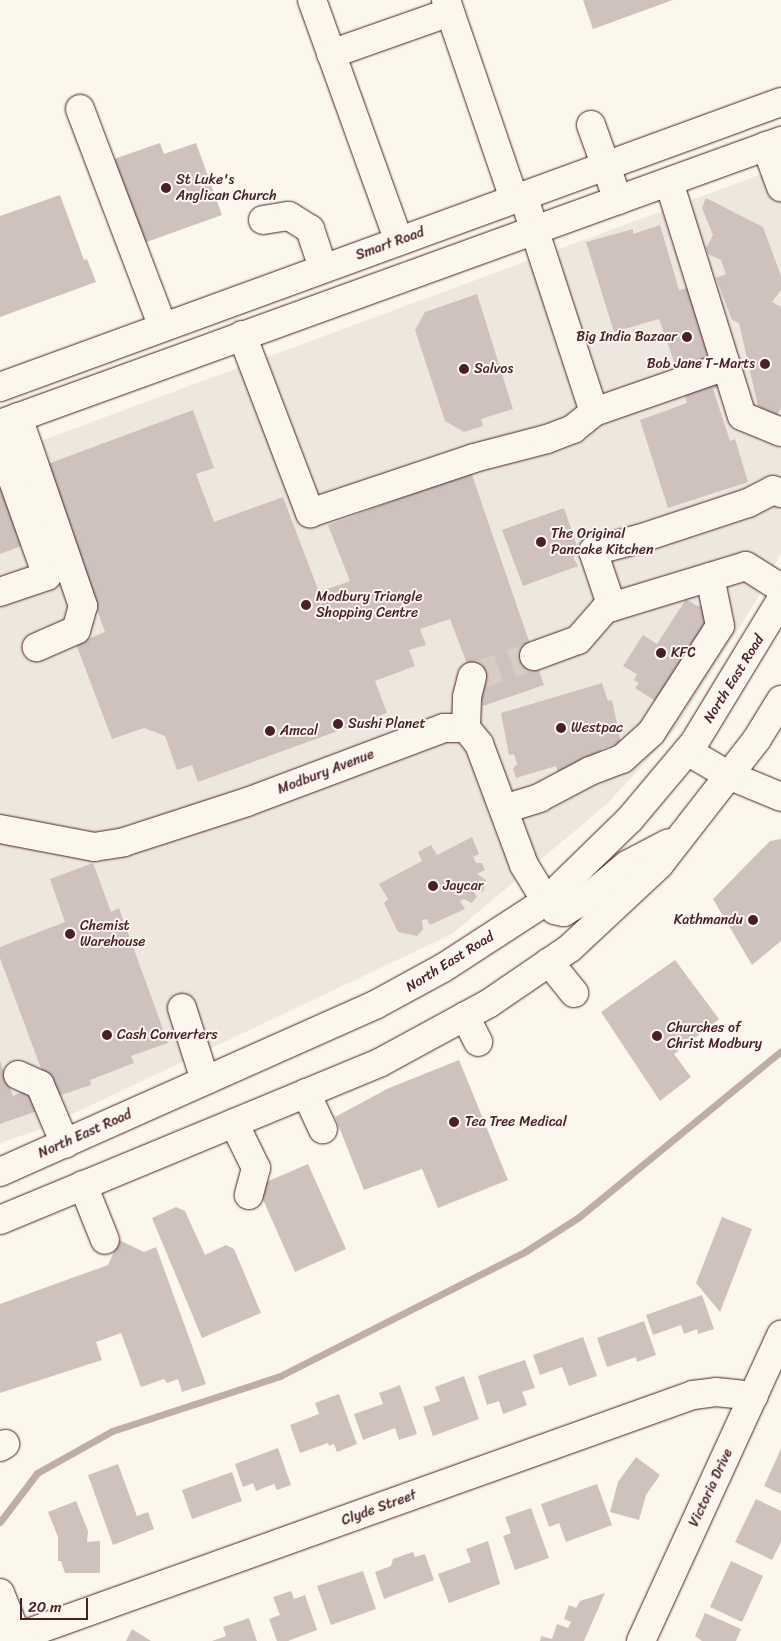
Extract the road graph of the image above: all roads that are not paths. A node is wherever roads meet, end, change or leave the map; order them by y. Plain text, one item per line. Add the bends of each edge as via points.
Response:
1 (312, 0) edge
2 (448, 6) edge
3 (331, 54) junction
4 (781, 93) edge
5 (781, 102) edge
6 (80, 109) dead end
7 (755, 112) junction
8 (591, 125) dead end
9 (773, 144) edge
10 (605, 165) junction
11 (669, 182) junction
12 (781, 187) edge
13 (519, 197) junction
14 (618, 200) junction
15 (263, 220) dead end
16 (536, 230) junction
17 (399, 241) junction
18 (323, 268) junction
19 (163, 327) junction
20 (242, 336) junction
21 (726, 366) junction
22 (0, 387) edge
23 (594, 412) junction
24 (9, 421) edge
25 (781, 432) edge
26 (0, 444) edge
27 (781, 494) edge
28 (710, 577) junction
29 (781, 588) edge
30 (0, 592) edge
31 (781, 600) edge
32 (612, 607) junction
33 (37, 648) dead end
34 (534, 656) tunnel mouth
35 (472, 677) dead end
36 (781, 700) edge
37 (466, 728) junction
38 (687, 751) junction
39 (728, 775) junction
40 (781, 797) edge
41 (504, 809) junction
42 (4, 829) edge
43 (679, 838) junction
44 (546, 901) junction
45 (550, 962) junction
46 (574, 993) dead end
47 (182, 1008) dead end
48 (465, 1016) junction
49 (478, 1042) dead end
50 (18, 1075) dead end
51 (205, 1080) junction
52 (306, 1093) junction
53 (234, 1123) junction
54 (323, 1128) dead end
55 (65, 1144) junction
56 (1, 1167) edge
57 (83, 1185) junction
58 (249, 1195) dead end
59 (5, 1219) edge
60 (105, 1240) dead end
61 (781, 1335) edge
62 (754, 1396) junction
63 (0, 1593) edge
64 (14, 1640) edge
65 (641, 1641) edge

1 - 3 main road
2 - 3 main road
2 - 13 main road
3 - 17 main road
4 - 7 main road
5 - 7 main road, Smart Road
6 - 19 main road
7 - 10 main road, Smart Road
8 - 10 main road
9 - 11 main road
9 - 12 main road
10 - 13 main road, Smart Road
10 - 14 main road
11 - 14 main road
11 - 21 main road
13 - 16 main road
13 - 17 main road, Smart Road
14 - 16 main road
15 - 18 main road via 289,216 310,229
16 - 20 main road
16 - 23 main road
17 - 18 main road, Smart Road
18 - 19 main road, Smart Road
19 - 22 main road, Smart Road
20 - 23 main road via 310,513 474,458 547,439 573,429
20 - 24 main road
21 - 23 main road
21 - 25 main road via 742,416
24 - 33 main road via 84,606 76,630
26 - 30 main road via 47,576
27 - 32 main road via 773,490 739,506 593,551
28 - 29 main road via 746,566
28 - 32 main road
28 - 41 main road via 720,626 651,732 622,759 590,771 539,798
31 - 38 main road, North East Road via 738,676
32 - 34 main road via 605,609 578,640
35 - 37 main road via 466,697
36 - 39 main road via 757,739
37 - 41 main road via 479,744
37 - 42 main road, Modbury Avenue via 444,728 248,802 124,842 94,847
38 - 39 main road
38 - 44 main road, North East Road via 630,819
39 - 40 main road
39 - 43 main road
41 - 44 main road via 524,865
43 - 44 main road via 627,865 590,896 564,912 555,910
43 - 45 main road via 659,865 618,905
44 - 51 main road, North East Road via 402,991
45 - 46 main road
45 - 48 main road
47 - 51 main road
48 - 49 main road
48 - 52 main road via 381,1062
50 - 55 main road via 40,1085
51 - 55 main road, North East Road
52 - 53 main road
52 - 54 main road
53 - 57 main road
53 - 58 main road via 256,1168
55 - 56 main road, North East Road
57 - 59 main road
57 - 60 main road
61 - 62 main road, Victoria Drive
62 - 64 main road, Clyde Street via 716,1392 693,1395
62 - 65 main road, Victoria Drive
63 - 64 main road

